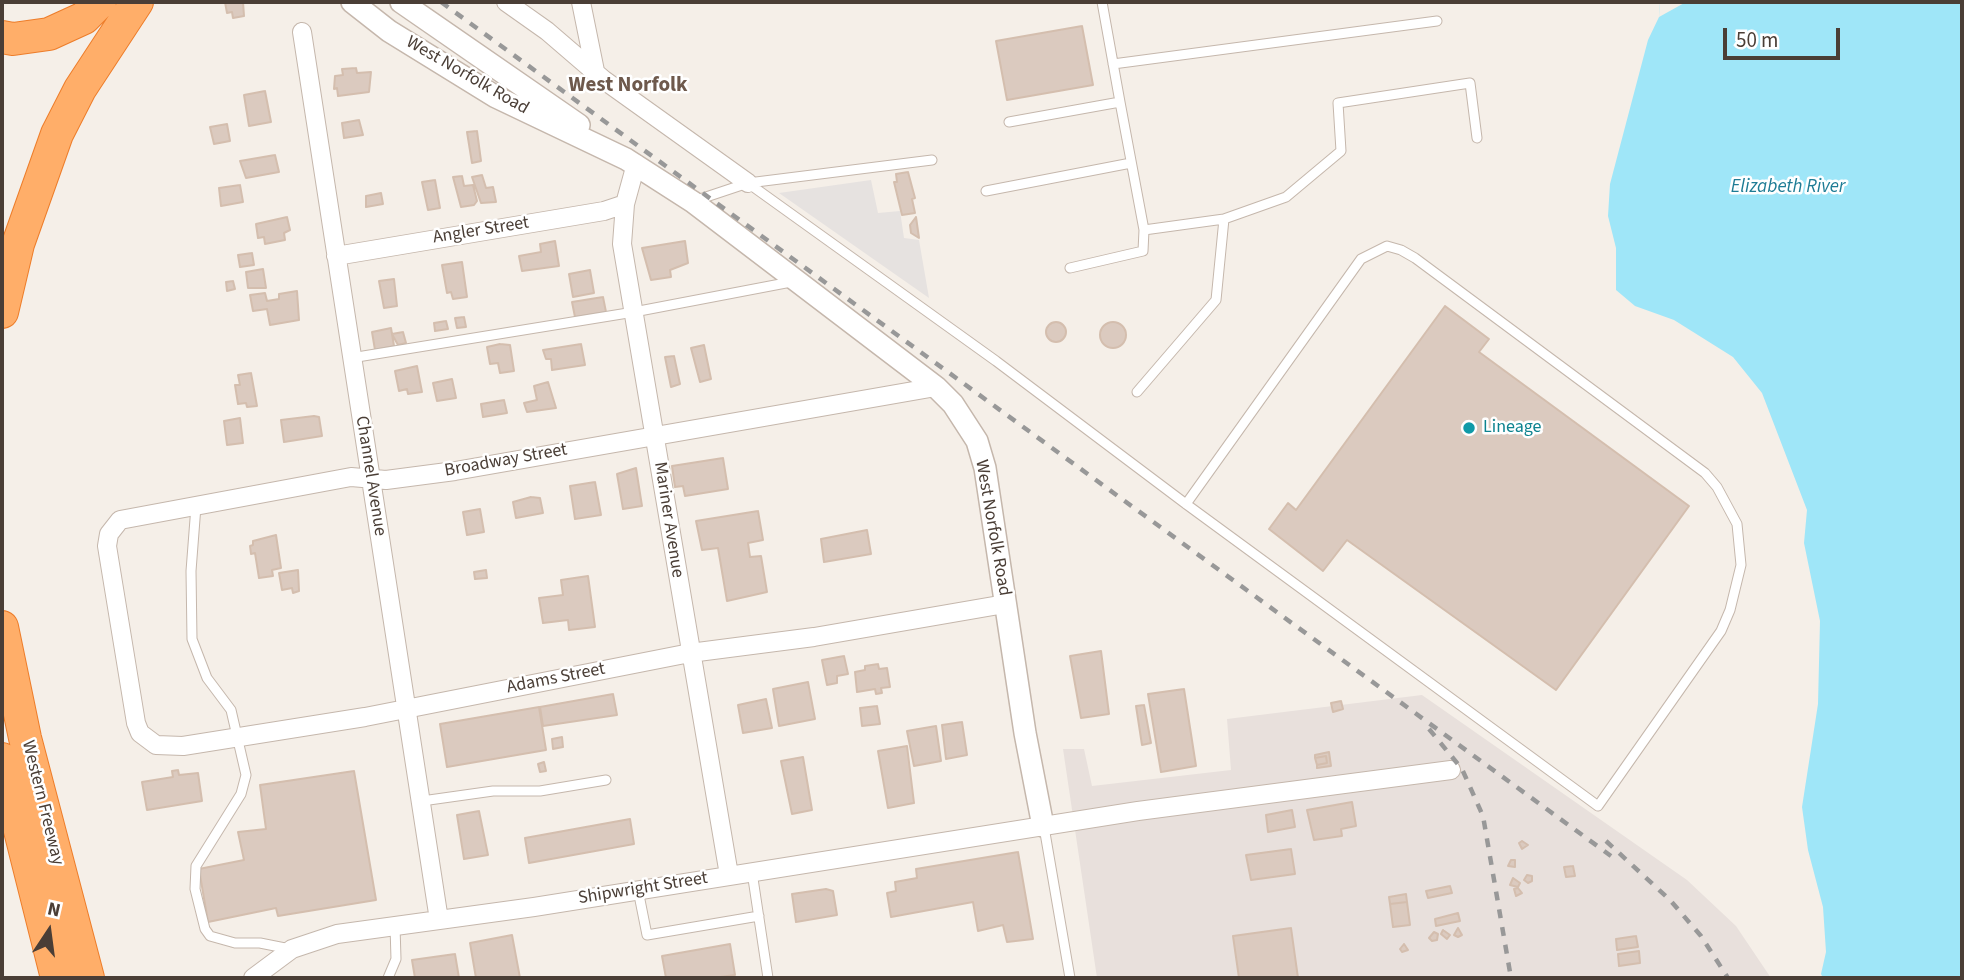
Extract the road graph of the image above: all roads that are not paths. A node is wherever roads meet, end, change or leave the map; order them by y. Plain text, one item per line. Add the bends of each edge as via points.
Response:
1 (100, 2) edge
2 (137, 2) edge
3 (352, 2) edge
4 (401, 2) edge
5 (506, 2) edge
6 (581, 2) edge
7 (1102, 2) edge
8 (1437, 21) dead end
9 (302, 32) dead end
10 (2, 37) edge
11 (1113, 64) junction
12 (595, 72) junction
13 (1120, 102) junction
14 (1009, 122) dead end
15 (1477, 138) dead end
16 (932, 160) dead end
17 (631, 161) junction
18 (1131, 163) junction
19 (748, 183) junction
20 (986, 191) dead end
21 (692, 202) junction
22 (625, 204) junction
23 (1224, 219) junction
24 (1144, 230) junction
25 (336, 256) junction
26 (1070, 268) dead end
27 (797, 281) junction
28 (634, 312) junction
29 (2, 313) edge
30 (352, 358) junction
31 (936, 387) junction
32 (1137, 392) dead end
33 (654, 436) junction
34 (370, 478) junction
35 (1186, 504) junction
36 (196, 506) junction
37 (1005, 604) junction
38 (2, 627) edge
39 (690, 653) junction
40 (134, 704) joint
41 (408, 708) junction
42 (238, 738) junction
43 (2, 759) edge
44 (1451, 770) dead end
45 (606, 780) dead end
46 (422, 801) junction
47 (1044, 826) junction
48 (752, 872) junction
49 (729, 876) junction
50 (638, 890) junction
51 (759, 916) junction
52 (439, 919) junction
53 (395, 926) junction
54 (292, 949) junction
55 (259, 976) edge
56 (57, 978) edge
57 (88, 978) edge
58 (388, 978) edge
59 (768, 978) edge
60 (1070, 978) edge

1 - 10 highway via 84,18 50,34
2 - 29 highway via 80,89 57,134 18,244
3 - 17 street, West Norfolk Road via 389,31 496,97
4 - 17 street, West Norfolk Road
5 - 12 street
6 - 12 street
7 - 11 lane
8 - 11 lane
9 - 25 street, Channel Avenue
11 - 13 lane
12 - 19 street
13 - 14 lane
13 - 18 lane
15 - 23 lane via 1469,83 1338,103 1341,151 1286,197
16 - 19 lane
17 - 21 street, West Norfolk Road
17 - 22 street, Mariner Avenue
18 - 20 lane
18 - 24 lane
19 - 21 lane
19 - 35 lane
21 - 27 street, West Norfolk Road
22 - 25 street, Angler Street
22 - 28 street, Mariner Avenue via 622,244
23 - 24 lane
23 - 32 lane via 1216,300
24 - 26 lane via 1143,251
25 - 30 street, Channel Avenue
27 - 28 lane
27 - 31 street, West Norfolk Road
28 - 30 lane
28 - 33 street, Mariner Avenue
30 - 34 street, Channel Avenue
31 - 33 street, Broadway Street
31 - 37 street, West Norfolk Road via 965,419 982,459
33 - 34 street, Broadway Street via 456,471
33 - 39 street, Mariner Avenue
34 - 36 street, Broadway Street via 351,477
34 - 41 street, Channel Avenue
35 - 35 lane via 1598,806 1721,631 1741,565 1737,524 1705,473 1415,258 1387,246 1361,259
36 - 40 street, Broadway Street via 120,520 109,534 109,561
36 - 42 lane via 192,639 207,678 231,710
37 - 39 street, Adams Street
37 - 47 street, West Norfolk Road
38 - 57 highway, Western Freeway via 28,751
39 - 41 street, Adams Street
39 - 49 street, Mariner Avenue
40 - 42 street, Adams Street via 140,733 156,745
41 - 42 street, Adams Street
41 - 46 street, Channel Avenue
42 - 54 lane via 245,786 196,866 198,902 210,936
43 - 56 highway, Western Freeway
44 - 47 street, Shipwright Street
45 - 46 lane
46 - 52 street, Channel Avenue
47 - 48 street, Shipwright Street
47 - 60 lane, West Norfolk Road
48 - 49 street, Shipwright Street
48 - 51 lane
49 - 50 street, Shipwright Street
50 - 51 lane via 647,935
50 - 52 street, Shipwright Street
51 - 59 lane
52 - 53 street, Shipwright Street
53 - 54 street, Shipwright Street via 337,934
53 - 58 lane via 396,959
54 - 55 street, Shipwright Street

